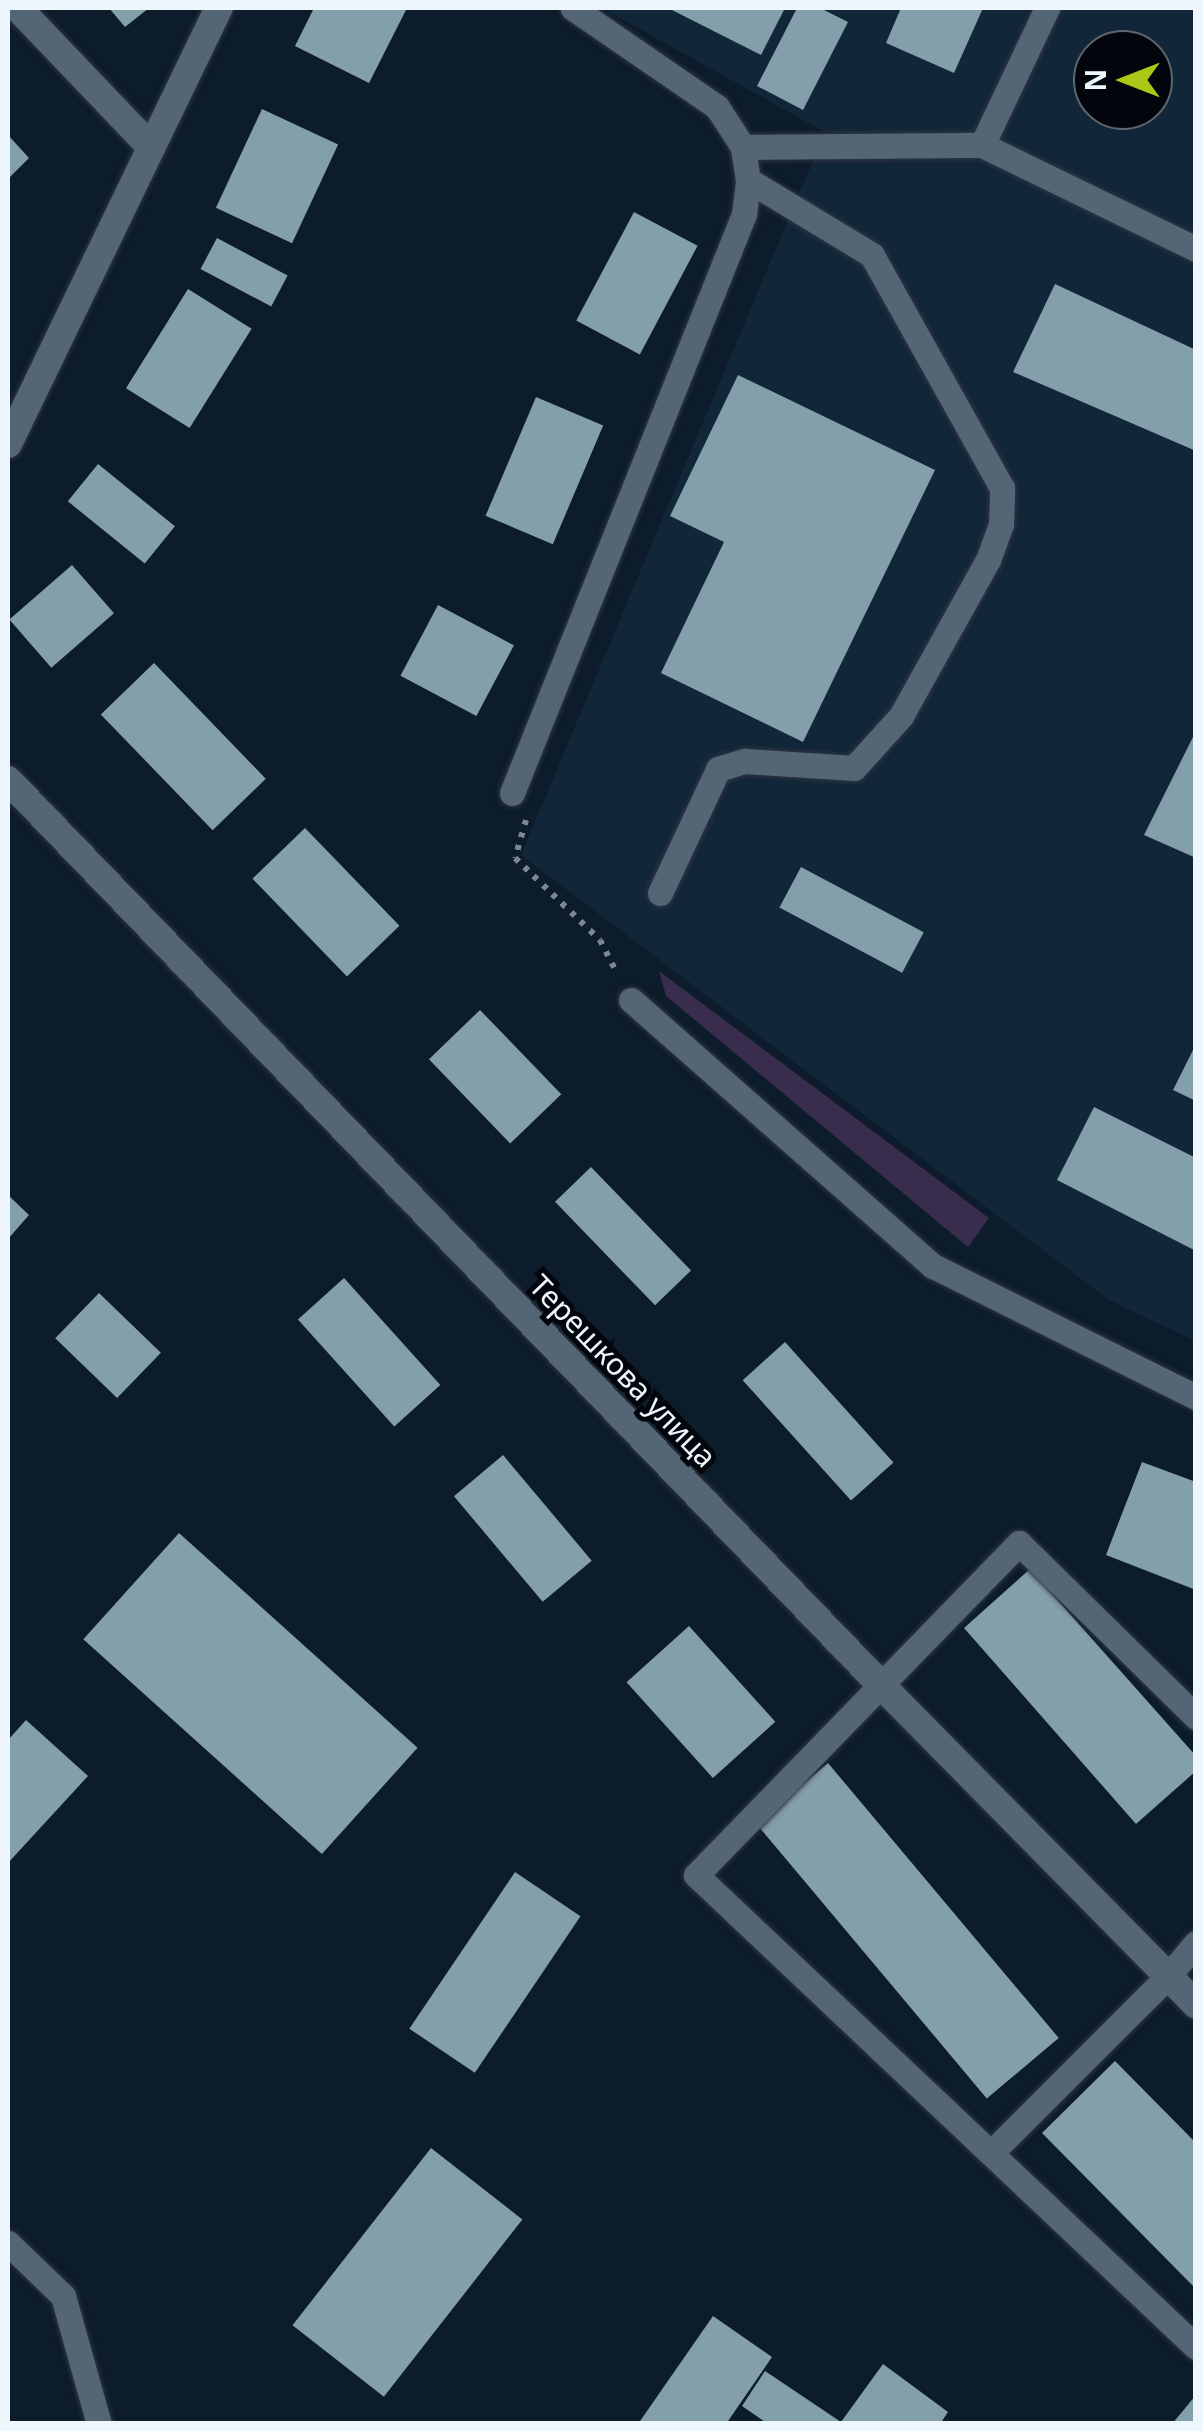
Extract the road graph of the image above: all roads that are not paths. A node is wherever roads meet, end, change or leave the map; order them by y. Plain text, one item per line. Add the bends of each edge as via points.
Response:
1 (18, 8) edge
2 (220, 8) edge
3 (572, 8) edge
4 (1047, 8) edge
5 (982, 144) junction
6 (149, 145) junction
7 (743, 147) junction
8 (748, 180) junction
9 (1196, 249) edge
10 (8, 444) edge
11 (8, 780) edge
12 (512, 793) road end
13 (660, 894) dead end
14 (631, 1000) road end
15 (1196, 1398) edge
16 (880, 1684) junction
17 (1196, 1717) edge
18 (1196, 1943) edge
19 (1170, 1975) junction
20 (1196, 2004) edge
21 (991, 2153) junction
22 (8, 2242) edge
23 (1196, 2346) edge
24 (99, 2424) edge

1 - 6 street
2 - 6 street
3 - 7 lane via 717,107
4 - 5 lane
5 - 7 lane
5 - 9 lane
6 - 10 street
7 - 8 lane
8 - 12 lane via 744,214
8 - 13 lane via 872,255 1002,488 1001,524 988,560 901,716 866,755 854,768 745,761 718,769
11 - 16 street, Терешкова улица
14 - 15 lane via 933,1266
16 - 17 lane via 1019,1543
16 - 19 street, Терешкова улица
16 - 21 lane via 696,1874
18 - 19 lane
19 - 20 street, Терешкова улица
19 - 21 lane
21 - 23 lane
22 - 24 lane via 62,2296

